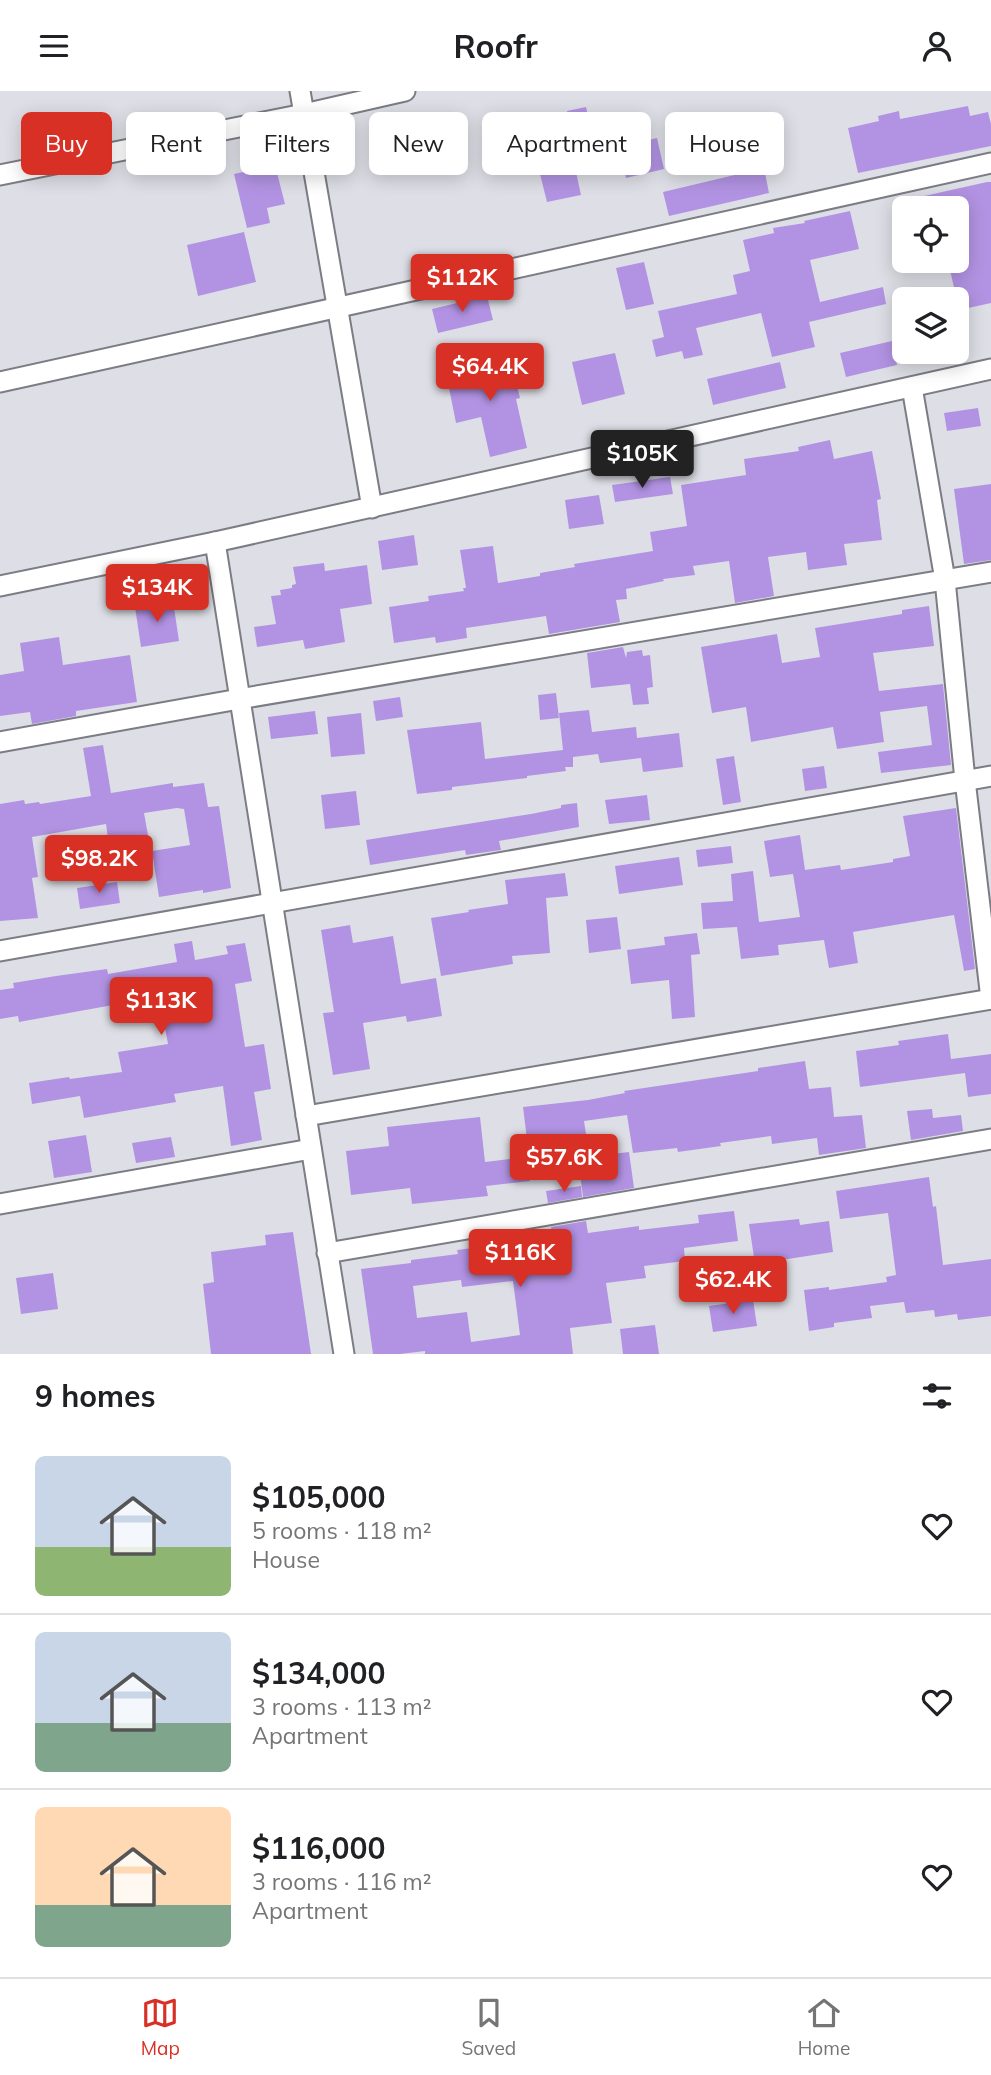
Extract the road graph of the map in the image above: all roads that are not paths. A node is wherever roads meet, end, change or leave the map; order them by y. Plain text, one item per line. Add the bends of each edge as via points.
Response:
1 (300, 91) edge
2 (405, 91) edge
3 (304, 112) edge
4 (313, 112) edge
5 (240, 127) edge
6 (991, 163) edge
7 (0, 175) edge
8 (314, 175) edge
9 (337, 307) junction
10 (991, 369) edge
11 (0, 382) edge
12 (912, 387) junction
13 (372, 507) junction
14 (215, 542) junction
15 (991, 572) edge
16 (945, 580) junction
17 (0, 586) edge
18 (240, 699) junction
19 (0, 742) edge
20 (991, 776) edge
21 (965, 780) junction
22 (272, 903) junction
23 (0, 951) edge
24 (991, 999) edge
25 (306, 1116) junction
26 (991, 1139) edge
27 (311, 1149) junction
28 (0, 1204) edge
29 (327, 1253) junction
30 (344, 1354) edge

1 - 3 street
2 - 4 street
5 - 7 street
6 - 9 street
8 - 9 street
9 - 11 street
9 - 13 street
10 - 12 street
12 - 13 street
12 - 16 street
13 - 14 street
14 - 17 street
14 - 18 street
15 - 16 street
16 - 18 street
16 - 21 street
18 - 19 street
18 - 22 street
20 - 21 street
21 - 22 street
21 - 24 street
22 - 23 street
22 - 25 street
24 - 25 street
25 - 27 street
26 - 29 street
27 - 28 street
27 - 29 street
29 - 30 street

